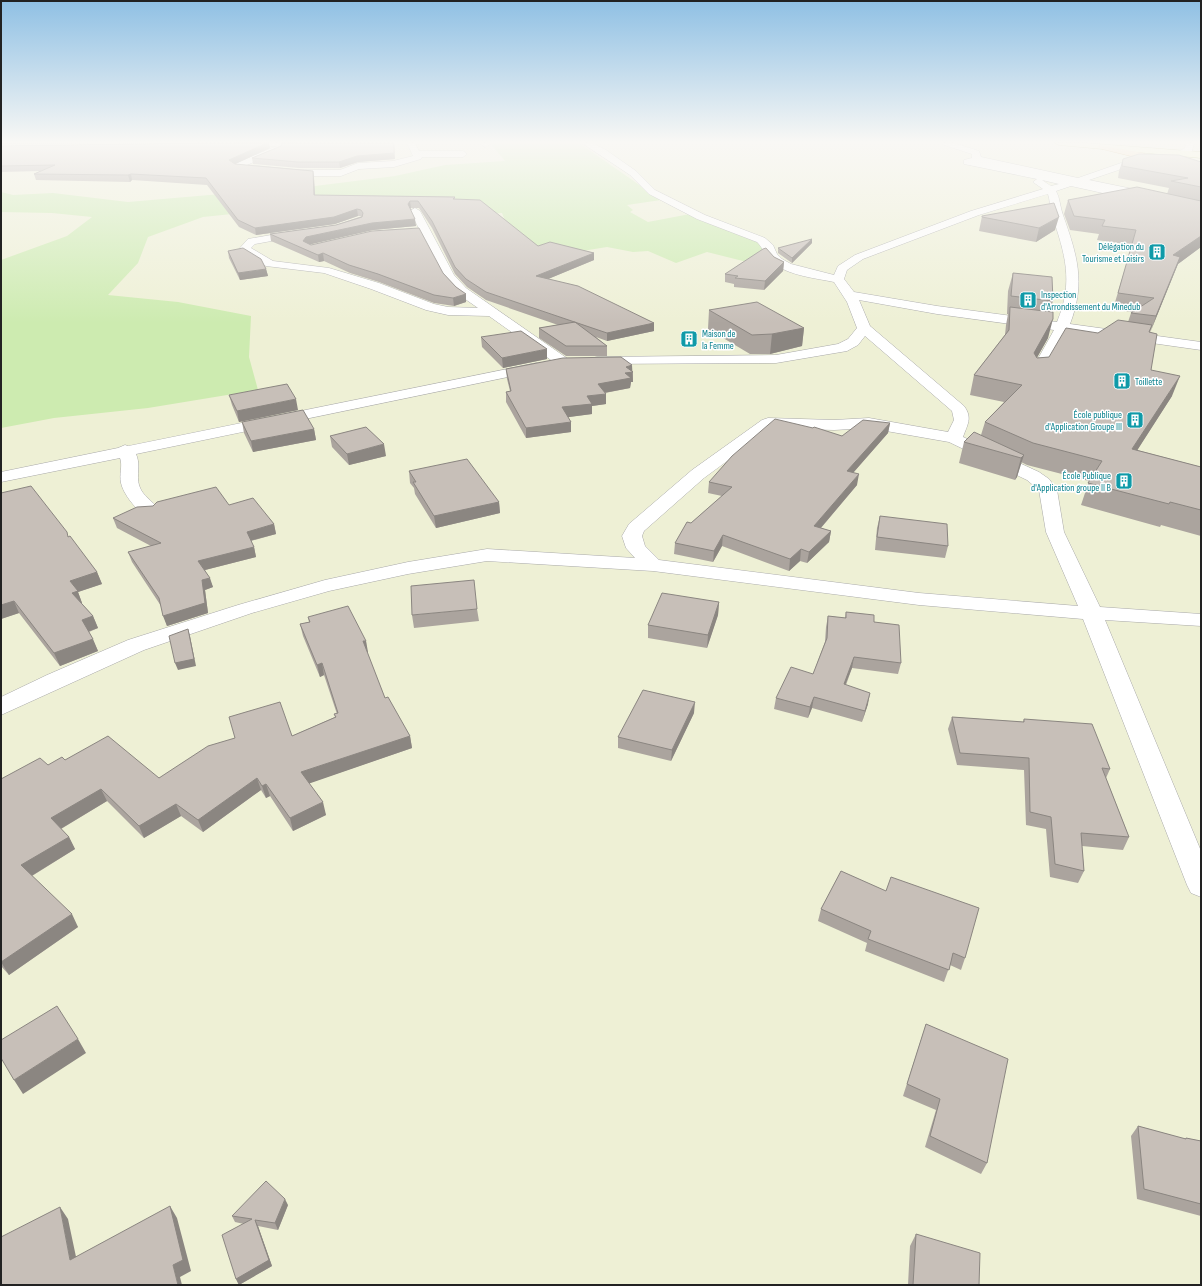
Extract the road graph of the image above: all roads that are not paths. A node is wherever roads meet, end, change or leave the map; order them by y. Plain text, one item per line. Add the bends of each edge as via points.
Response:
1 (674, 203) edge
2 (1006, 203) edge
3 (1066, 203) edge
4 (1162, 203) edge
5 (1183, 203) edge
6 (1201, 206) edge
7 (1201, 211) edge
8 (415, 212) edge
9 (426, 229) junction
10 (412, 230) edge
11 (310, 232) edge
12 (838, 279) junction
13 (850, 295) junction
14 (493, 312) junction
15 (1062, 326) junction
16 (864, 328) junction
17 (1201, 346) edge
18 (564, 362) junction
19 (1038, 373) edge
20 (954, 438) junction
21 (125, 450) junction
22 (1, 476) edge
23 (150, 510) edge
24 (653, 564) junction
25 (1091, 613) junction
26 (1201, 620) edge
27 (1, 707) edge
28 (1201, 885) edge

1 - 12 street via 701,217 761,240 769,247 769,253 773,258 783,264 811,274
2 - 12 street via 859,257 842,268
3 - 15 street via 1073,279 1072,296
4 - 7 street
5 - 6 street
8 - 9 street
9 - 10 street
9 - 14 street via 449,277 462,291
11 - 14 street via 261,238 252,241 245,249 270,264 325,270 430,307 448,311
12 - 13 street
13 - 15 street via 942,311
13 - 16 street
14 - 18 street
15 - 17 street
15 - 19 street
16 - 18 street via 853,342 842,348 776,359
16 - 20 street via 959,409 963,416 962,423
18 - 21 street
20 - 24 street via 869,423 768,423 698,474 636,528 632,536 636,548
20 - 25 street via 1019,468 1043,483 1048,490 1056,532
21 - 22 street
21 - 23 street via 131,459 130,485
24 - 25 street via 919,599
24 - 27 street via 487,555 408,568 325,586 136,645
25 - 26 street
25 - 28 street

